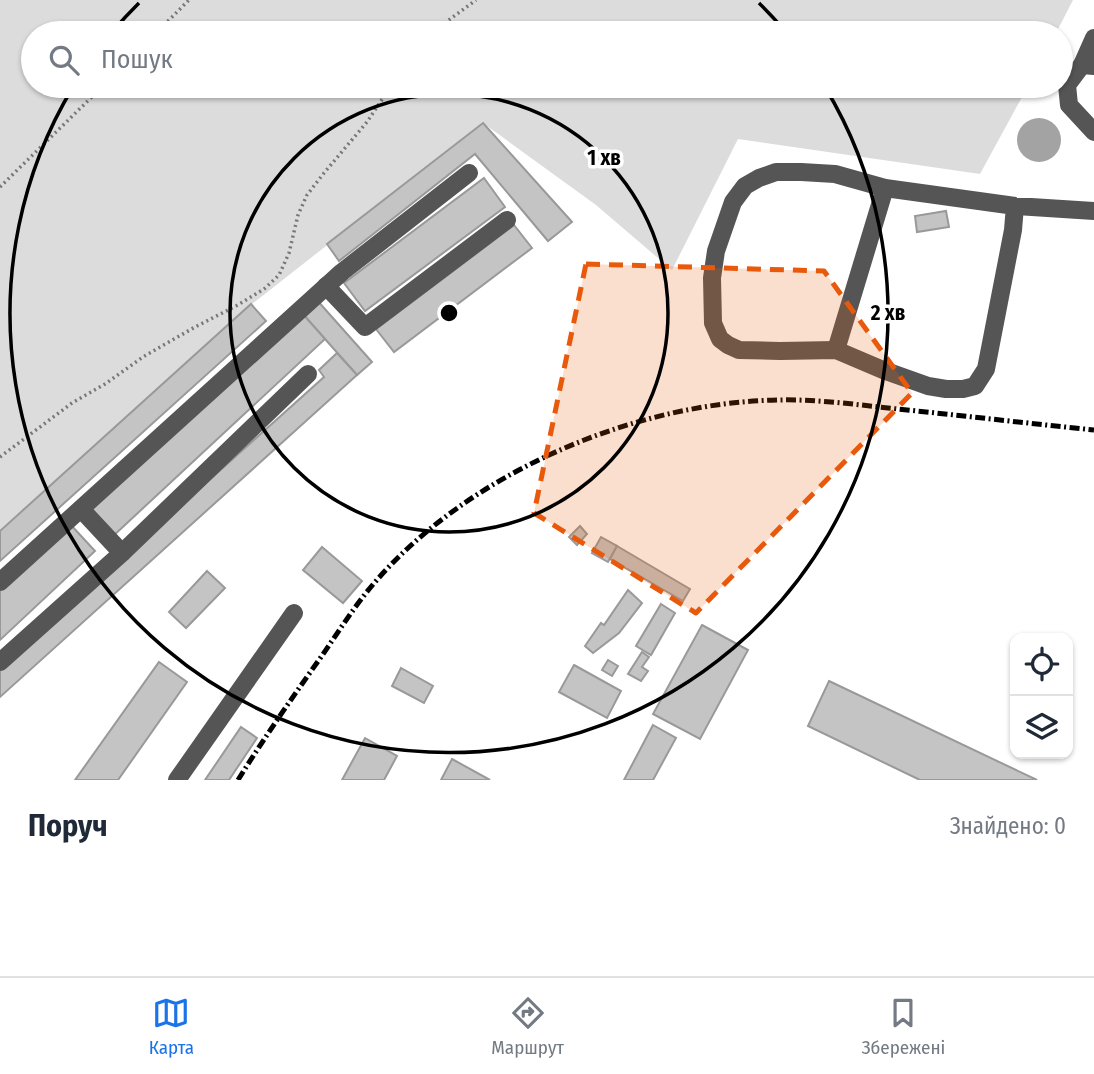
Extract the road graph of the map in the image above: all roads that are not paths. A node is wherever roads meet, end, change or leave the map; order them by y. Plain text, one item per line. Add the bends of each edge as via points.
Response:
1 (1094, 38) edge
2 (1088, 66) edge
3 (1073, 80) edge
4 (1068, 98) edge
5 (1094, 132) edge
6 (470, 173) dead end
7 (885, 188) junction
8 (1015, 206) junction
9 (1093, 211) edge
10 (507, 220) dead end
11 (326, 286) junction
12 (836, 350) junction
13 (308, 374) dead end
14 (81, 509) junction
15 (122, 553) junction
16 (0, 582) edge
17 (294, 613) dead end
18 (0, 662) edge
19 (177, 780) edge

1 - 2 lane
2 - 3 lane
4 - 5 lane via 1069,105
6 - 11 lane
7 - 8 lane
7 - 12 lane
7 - 12 lane via 835,174 776,172 759,178 745,186 733,202 716,251 712,302 720,339 739,350
8 - 9 lane
8 - 12 lane via 986,369 975,386 946,390 928,386
10 - 11 lane via 365,327
11 - 14 lane
13 - 15 lane
14 - 15 lane
14 - 16 lane
15 - 18 lane
17 - 19 lane

